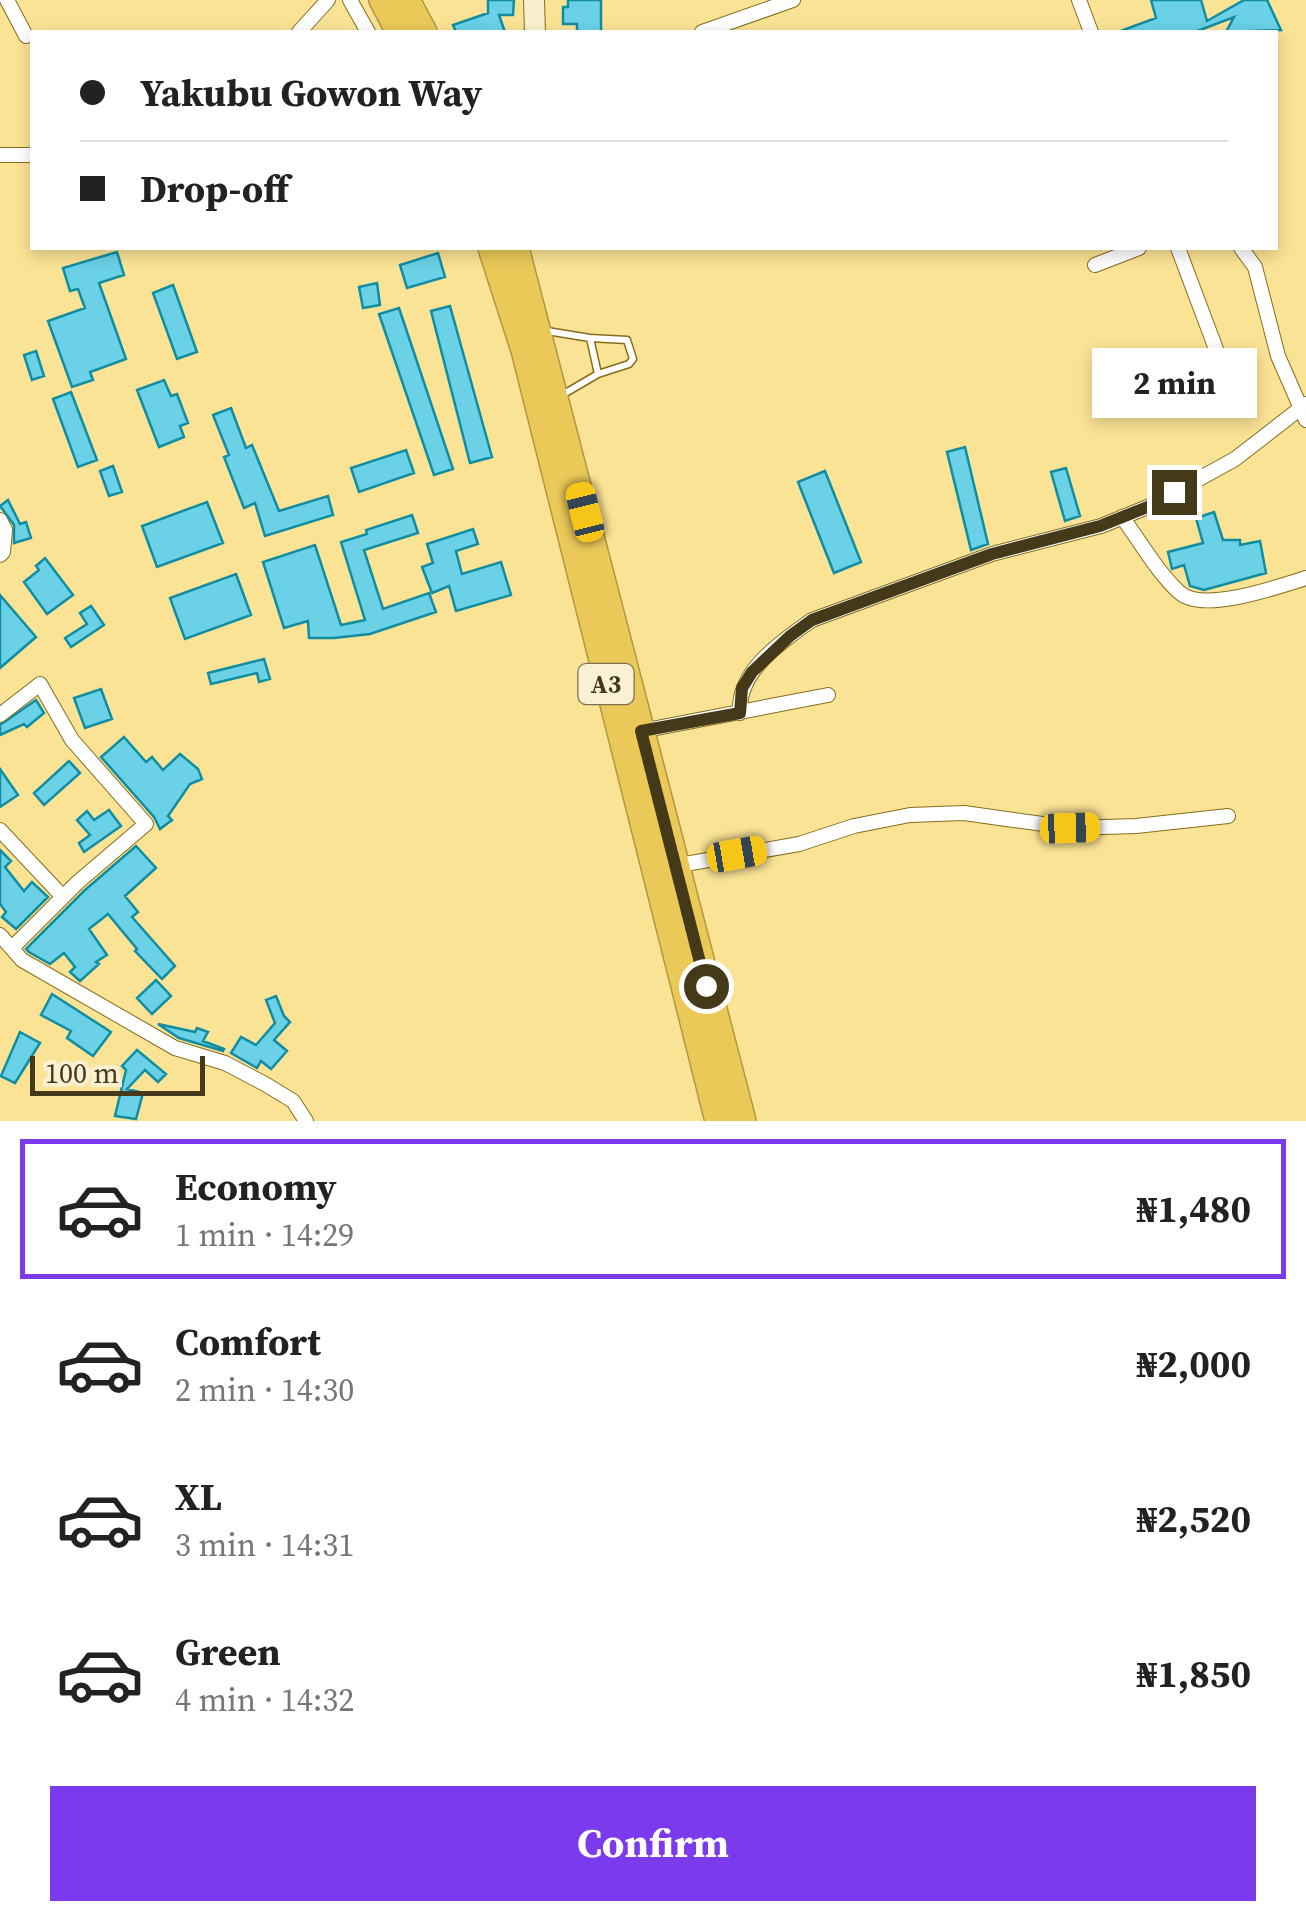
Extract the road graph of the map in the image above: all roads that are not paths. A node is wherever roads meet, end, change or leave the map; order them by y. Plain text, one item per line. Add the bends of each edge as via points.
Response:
1 (7, 0) edge
2 (328, 0) edge
3 (350, 0) edge
4 (382, 0) edge
5 (406, 0) edge
6 (534, 0) edge
7 (793, 0) edge
8 (1079, 0) edge
9 (301, 30) edge
10 (367, 30) edge
11 (398, 30) edge
12 (423, 30) edge
13 (535, 30) edge
14 (708, 30) edge
15 (1090, 30) edge
16 (26, 36) dead end
17 (30, 154) edge
18 (0, 155) edge
19 (492, 250) edge
20 (518, 250) edge
21 (1134, 250) edge
22 (1179, 250) edge
23 (1242, 250) edge
24 (1095, 264) dead end
25 (538, 329) junction
26 (590, 338) junction
27 (1216, 349) dead end
28 (598, 374) junction
29 (556, 398) junction
30 (1304, 410) edge
31 (1122, 517) junction
32 (0, 520) edge
33 (0, 555) edge
34 (1306, 578) edge
35 (613, 667) junction
36 (828, 695) dead end
37 (740, 713) junction
38 (0, 715) edge
39 (641, 731) junction
40 (1228, 816) dead end
41 (0, 830) edge
42 (674, 866) junction
43 (63, 897) junction
44 (0, 935) edge
45 (12, 948) junction
46 (306, 1121) edge
47 (718, 1121) edge
48 (743, 1121) edge

1 - 16 street
2 - 9 street
3 - 10 street
4 - 11 highway
5 - 12 highway
6 - 13 street
7 - 14 street
8 - 15 street
17 - 18 street
19 - 35 highway, A3
20 - 25 highway, A3
21 - 24 street
22 - 27 street
23 - 30 street
25 - 26 lane
25 - 29 highway, A3
26 - 28 lane
26 - 28 lane via 627,340 633,359
28 - 29 lane
29 - 35 highway, A3
30 - 31 street via 1235,459
31 - 34 street via 1180,594 1198,602
31 - 37 street via 992,554 812,620 752,672 742,688
32 - 33 street
35 - 39 highway, A3
35 - 47 highway, A3
36 - 37 street
37 - 39 street
38 - 43 street via 40,684 72,740 146,824
39 - 42 highway, A3
40 - 42 street via 1070,828 964,813 910,815
41 - 43 street
42 - 48 highway, A3
43 - 45 street
44 - 45 street
45 - 46 street via 175,1048 266,1084 293,1102

